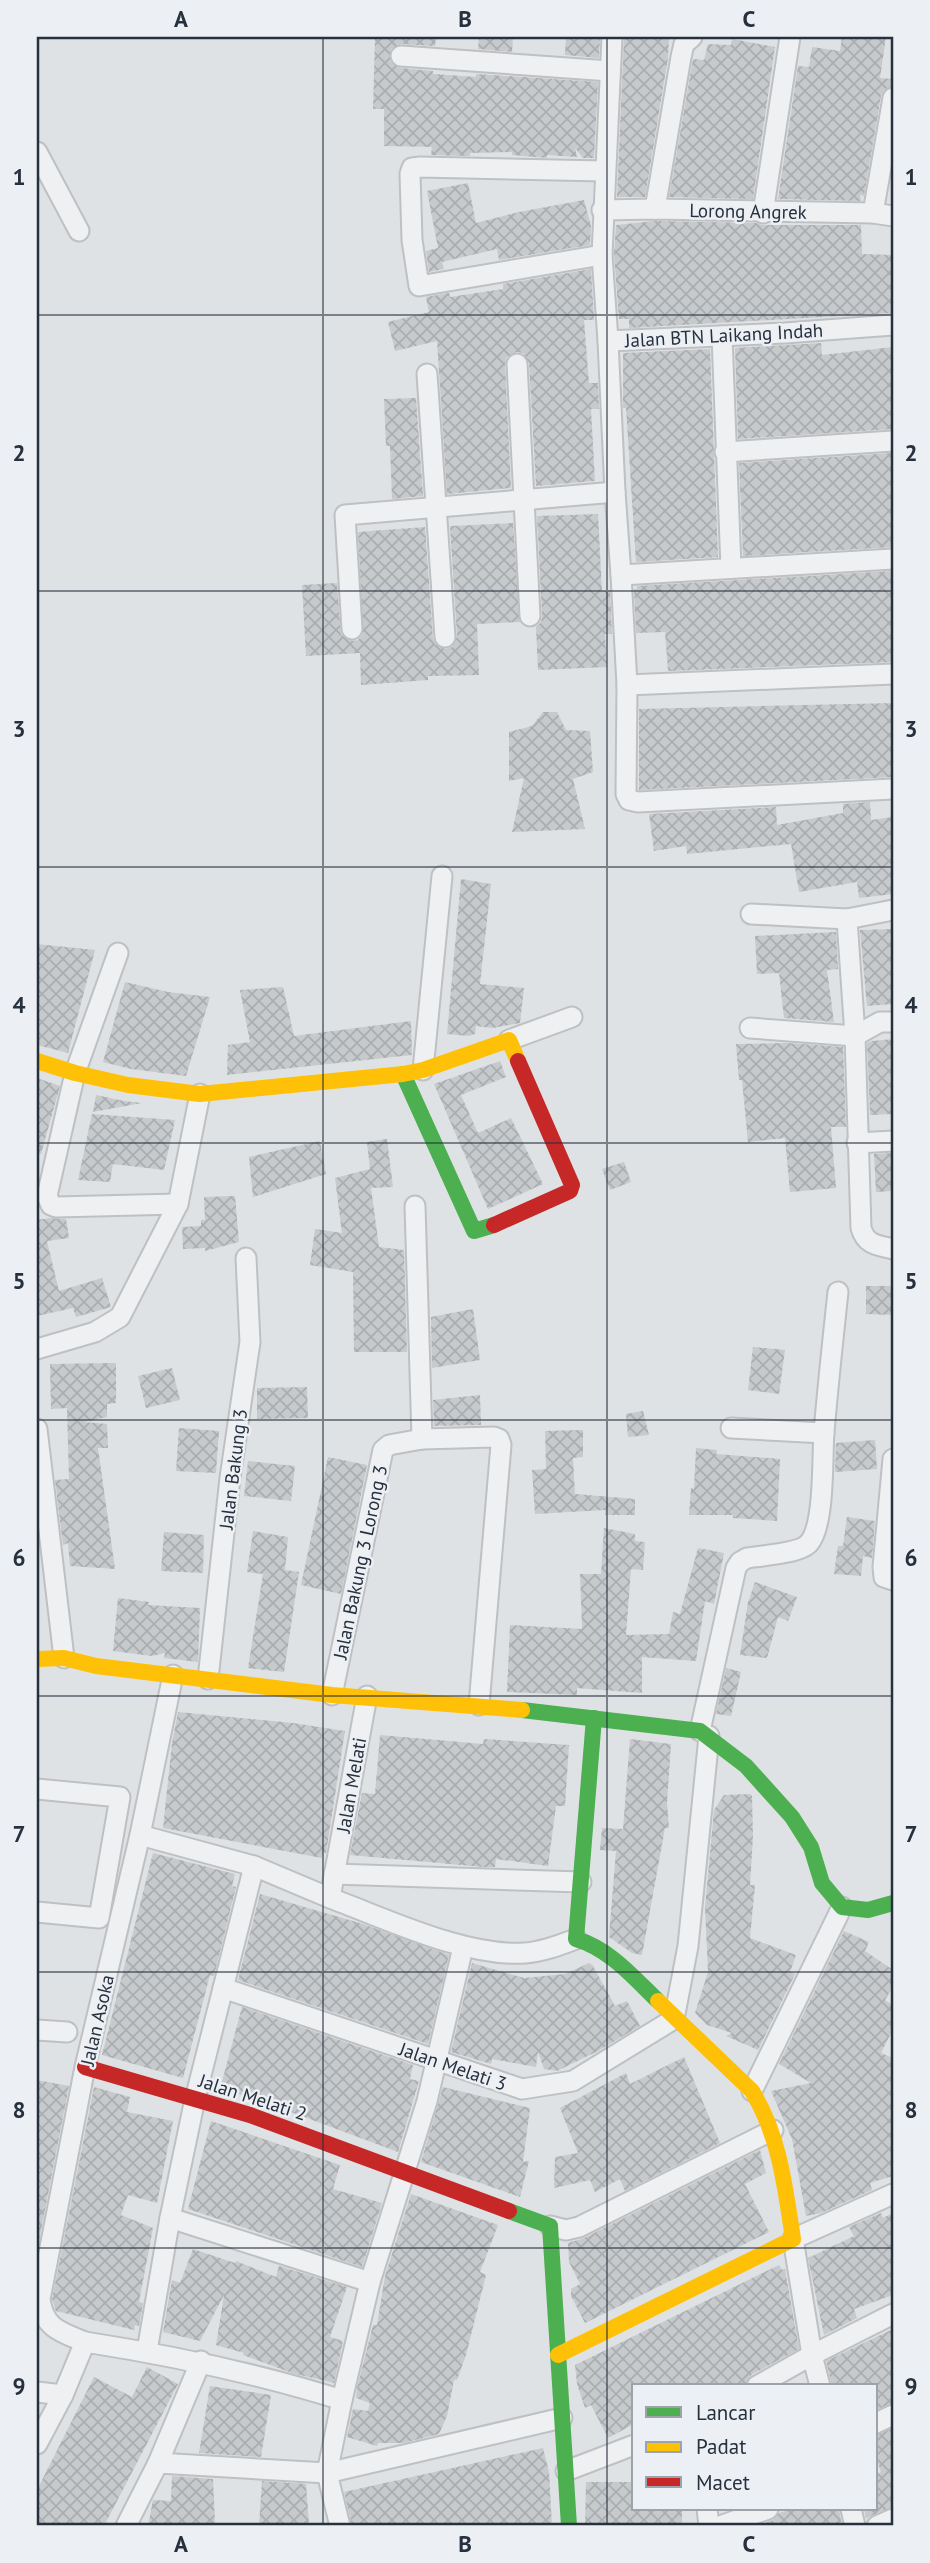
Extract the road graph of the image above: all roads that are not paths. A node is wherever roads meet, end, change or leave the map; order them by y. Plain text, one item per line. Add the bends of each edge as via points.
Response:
1 (612, 37) edge
2 (692, 37) edge
3 (790, 37) edge
4 (401, 56) dead end
5 (610, 71) junction
6 (893, 98) edge
7 (37, 152) edge
8 (604, 172) junction
9 (655, 209) junction
10 (603, 210) junction
11 (762, 213) junction
12 (873, 213) junction
13 (893, 216) edge
14 (79, 231) dead end
15 (602, 255) junction
16 (893, 325) edge
17 (722, 336) junction
18 (608, 341) junction
19 (517, 364) dead end
20 (427, 374) dead end
21 (893, 442) edge
22 (725, 452) junction
23 (615, 492) junction
24 (525, 501) junction
25 (436, 508) junction
26 (893, 559) edge
27 (731, 568) junction
28 (621, 575) junction
29 (530, 616) dead end
30 (352, 629) dead end
31 (445, 637) dead end
32 (893, 674) edge
33 (627, 685) junction
34 (893, 789) edge
35 (442, 876) dead end
36 (893, 910) edge
37 (751, 915) dead end
38 (847, 919) junction
39 (118, 953) dead end
40 (572, 1017) dead end
41 (893, 1022) edge
42 (750, 1028) dead end
43 (855, 1036) junction
44 (509, 1040) junction
45 (37, 1061) edge
46 (423, 1070) junction
47 (75, 1073) junction
48 (403, 1074) junction
49 (200, 1094) junction
50 (893, 1141) edge
51 (857, 1143) junction
52 (178, 1204) junction
53 (415, 1206) dead end
54 (893, 1249) edge
55 (246, 1258) dead end
56 (838, 1292) dead end
57 (37, 1349) edge
58 (731, 1427) dead end
59 (824, 1433) junction
60 (37, 1438) edge
61 (422, 1439) junction
62 (893, 1459) edge
63 (44, 1547) edge
64 (893, 1580) edge
65 (64, 1658) junction
66 (37, 1659) edge
67 (173, 1675) junction
68 (208, 1679) junction
69 (332, 1695) junction
70 (367, 1696) junction
71 (479, 1705) junction
72 (594, 1718) junction
73 (704, 1734) junction
74 (37, 1789) edge
75 (140, 1835) junction
76 (254, 1866) junction
77 (334, 1874) junction
78 (581, 1882) junction
79 (330, 1898) junction
80 (893, 1903) edge
81 (842, 1907) junction
82 (37, 1912) edge
83 (576, 1939) junction
84 (463, 1947) junction
85 (223, 1988) junction
86 (674, 2019) junction
87 (37, 2030) edge
88 (67, 2032) dead end
89 (437, 2060) junction
90 (85, 2067) junction
91 (751, 2091) junction
92 (195, 2099) junction
93 (773, 2130) junction
94 (405, 2174) junction
95 (893, 2194) edge
96 (170, 2218) junction
97 (550, 2225) junction
98 (793, 2239) junction
99 (370, 2282) junction
100 (893, 2314) edge
101 (85, 2342) junction
102 (147, 2351) junction
103 (558, 2355) junction
104 (812, 2355) junction
105 (201, 2361) junction
106 (761, 2384) edge
107 (819, 2384) edge
108 (37, 2392) edge
109 (63, 2395) junction
110 (342, 2400) junction
111 (562, 2418) junction
112 (37, 2444) edge
113 (632, 2446) edge
114 (158, 2463) junction
115 (566, 2471) junction
116 (327, 2473) junction
117 (765, 2510) edge
118 (893, 2519) edge
119 (126, 2526) edge
120 (340, 2526) edge
121 (569, 2526) edge
122 (720, 2526) edge
123 (877, 2526) edge

1 - 5 street, Jalan BTN Laikang Indah
2 - 9 street via 684,44
3 - 11 street
4 - 5 street
5 - 8 street, Jalan BTN Laikang Indah
6 - 12 street
7 - 14 street
8 - 10 street, Jalan BTN Laikang Indah
8 - 15 street via 420,167 412,168 410,174 419,286
9 - 10 street, Lorong Angrek
9 - 11 street, Lorong Angrek
10 - 15 street, Jalan BTN Laikang Indah
11 - 12 street, Lorong Angrek
12 - 13 street, Lorong Angrek
15 - 18 street, Jalan BTN Laikang Indah
16 - 17 street, Jalan BTN Laikang Indah
17 - 18 street, Jalan BTN Laikang Indah
17 - 22 street
18 - 23 street
19 - 24 street
20 - 25 street
21 - 22 street
22 - 27 street
23 - 24 street
23 - 28 street
24 - 25 street
24 - 29 street
25 - 30 street via 345,515
25 - 31 street
26 - 27 street
27 - 28 street
28 - 33 street
32 - 33 street
33 - 34 street via 629,800
35 - 46 street
36 - 38 street
37 - 38 street
38 - 43 street
39 - 47 street
40 - 44 street
41 - 43 street via 880,1022
42 - 43 street
43 - 51 street
44 - 46 street
44 - 48 street via 572,1185 565,1195 480,1231 470,1227
45 - 47 street
46 - 48 street
47 - 49 street
47 - 52 street via 47,1191 51,1205
48 - 49 street
49 - 52 street
50 - 51 street
51 - 54 street via 864,1238
52 - 57 street via 120,1317 95,1332
53 - 61 street
55 - 68 street, Jalan Bakung 3 via 250,1342
56 - 59 street
58 - 59 street
59 - 73 street via 820,1511 814,1535 800,1549 747,1558 736,1568
60 - 63 street
61 - 69 street, Jalan Bakung 3 Lorong 3 via 383,1450
61 - 71 street via 494,1437 501,1445
62 - 64 street via 883,1567 884,1577
63 - 65 street
65 - 66 street
65 - 67 street
67 - 68 street
67 - 75 street, Jalan Asoka
68 - 69 street
69 - 70 street
70 - 71 street
70 - 77 street, Jalan Melati
71 - 72 street
72 - 73 street
72 - 78 street
73 - 81 street via 780,1800 812,1848 823,1885
73 - 86 street via 688,1947
74 - 82 street via 120,1797 99,1918
75 - 76 street
75 - 90 street, Jalan Asoka
76 - 79 street
76 - 85 street
77 - 78 street
77 - 79 street, Jalan Melati
78 - 83 street
79 - 84 street
80 - 81 street via 867,1911
81 - 91 street
83 - 84 street via 527,1953 496,1954
83 - 86 street via 593,1943 614,1959
84 - 89 street
85 - 89 street, Jalan Melati 3
85 - 92 street
86 - 89 street, Jalan Melati 3 via 573,2081 522,2089
86 - 91 street
87 - 88 street
89 - 94 street
90 - 92 street, Jalan Melati 2
90 - 101 street, Jalan Asoka via 40,2300 47,2321
91 - 93 street
92 - 94 street, Jalan Melati 2
92 - 96 street
93 - 97 street via 579,2227 566,2230
93 - 98 street
94 - 97 street, Jalan Melati 2
94 - 99 street
95 - 98 street
96 - 99 street
96 - 102 street
97 - 103 street
98 - 103 street
98 - 104 street
99 - 110 street
100 - 104 street
101 - 102 street, Jalan Asoka
101 - 109 street
102 - 105 street, Jalan Asoka
103 - 111 street
104 - 106 street
104 - 107 street
105 - 110 street, Jalan Asoka
105 - 114 street
108 - 109 street
109 - 112 street
110 - 116 street
111 - 115 street
111 - 116 street
113 - 115 street
114 - 116 street
114 - 119 street
115 - 121 street
116 - 120 street
117 - 122 street
118 - 123 street

